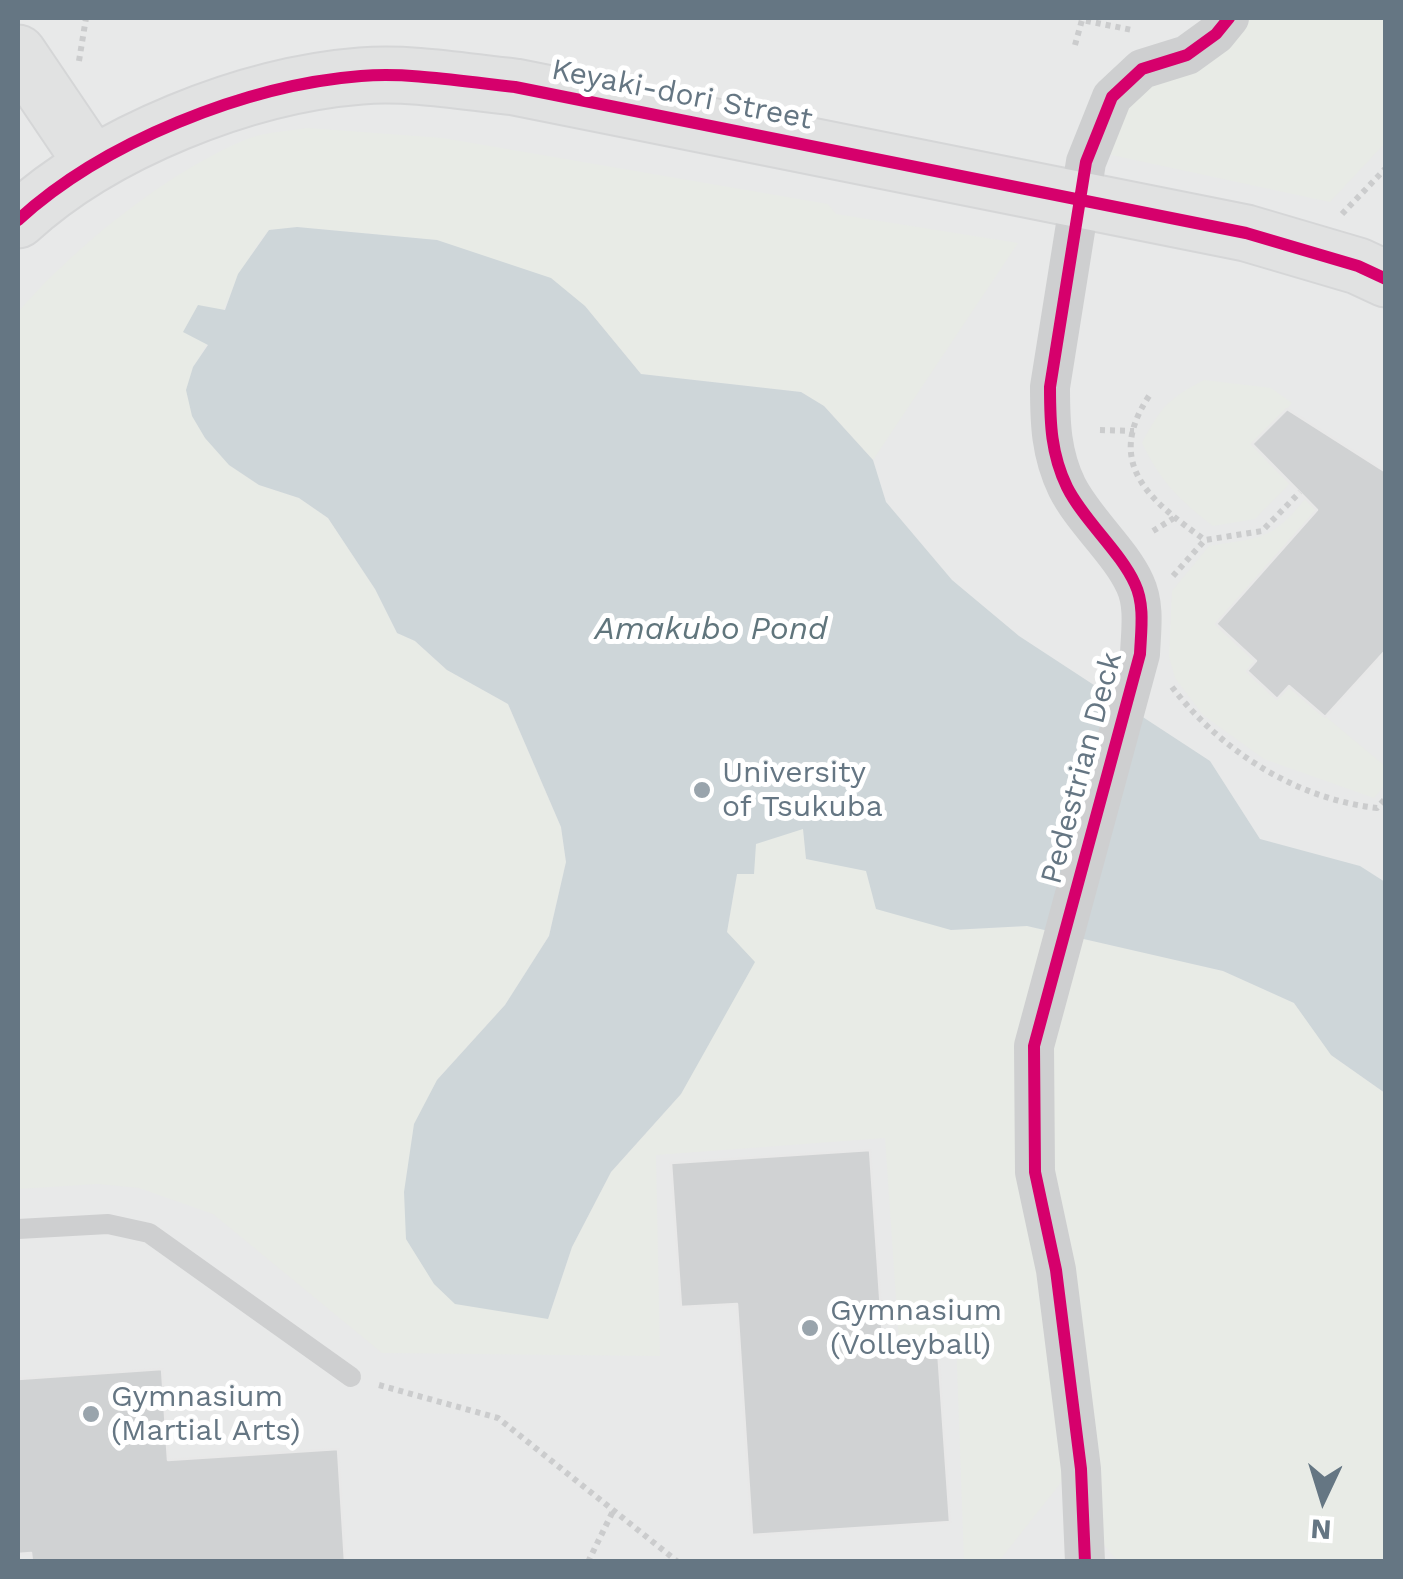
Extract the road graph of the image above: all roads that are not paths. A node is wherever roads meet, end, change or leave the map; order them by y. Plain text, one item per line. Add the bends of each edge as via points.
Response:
1 (1229, 18) edge
2 (18, 53) edge
3 (92, 164) junction
4 (1080, 200) junction
5 (18, 220) edge
6 (1376, 271) edge
7 (18, 1228) edge
8 (351, 1377) road end
9 (1085, 1562) edge

1 - 4 street, Pedestrian Deck via 1187,55 1142,69 1112,97 1086,162
2 - 3 street
3 - 4 street, Keyaki-dori Street via 158,131 257,97 362,76 434,78 515,87
3 - 5 street, Keyaki-dori Street
4 - 6 street, Keyaki-dori Street via 1246,233
4 - 9 street, Pedestrian Deck via 1048,420 1068,488 1136,584 1142,614 1140,654 1034,1046 1035,1172 1056,1270 1082,1469
7 - 8 lane via 108,1224 149,1233

